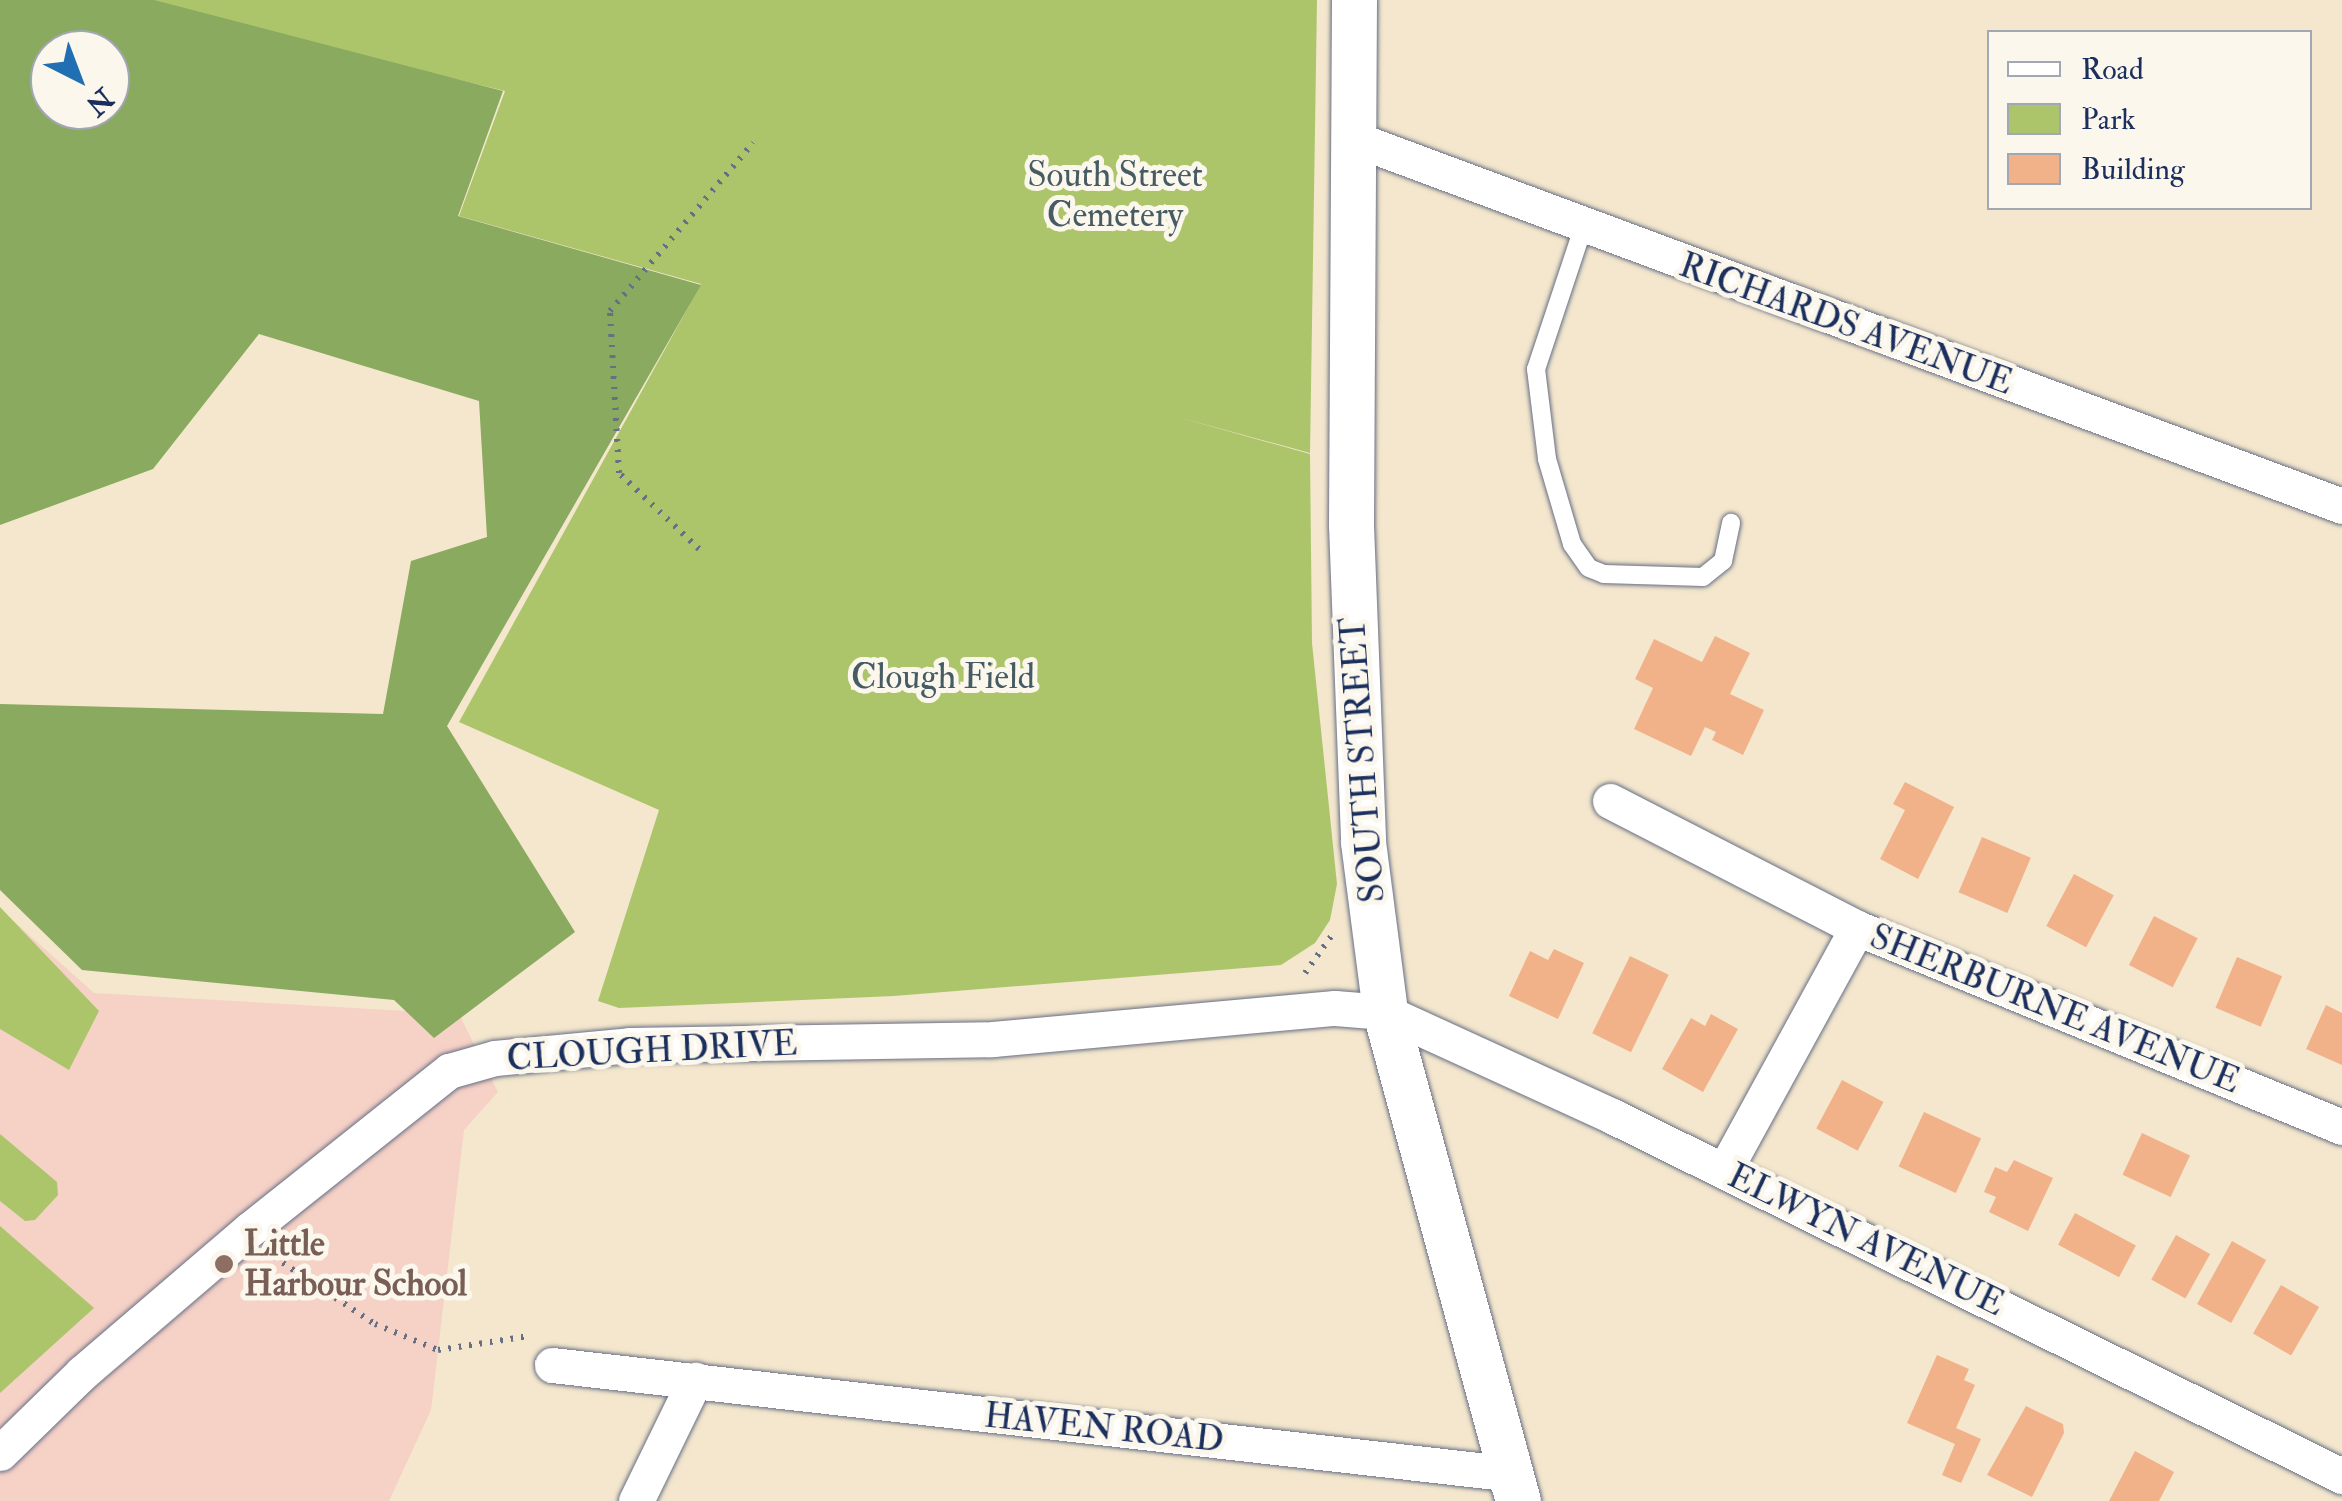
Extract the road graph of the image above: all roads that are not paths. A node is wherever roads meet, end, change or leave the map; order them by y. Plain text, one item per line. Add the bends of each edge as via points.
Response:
1 (1354, 0) edge
2 (1352, 138) junction
3 (1583, 228) junction
4 (2342, 506) edge
5 (1731, 522) dead end
6 (1610, 801) dead end
7 (1856, 928) junction
8 (1386, 1012) junction
9 (2342, 1127) edge
10 (1724, 1170) junction
11 (546, 1350) road end
12 (695, 1380) junction
13 (0, 1453) edge
14 (2342, 1476) edge
15 (1516, 1487) edge
16 (636, 1501) edge

1 - 2 street, SOUTH STREET
2 - 3 street, RICHARDS AVENUE
2 - 8 street, SOUTH STREET via 1348,298 1357,752
3 - 4 street, RICHARDS AVENUE
3 - 5 lane via 1536,369 1547,460 1572,544 1588,568 1604,574 1704,578 1722,561
6 - 7 street
7 - 9 street, SHERBURNE AVENUE
7 - 10 street, SHERBURNE AVENUE
8 - 10 street, ELWYN AVENUE
8 - 13 street, CLOUGH DRIVE via 1334,1008 993,1039 629,1045 495,1058 448,1071 207,1265
8 - 15 street, SOUTH STREET
10 - 14 street, ELWYN AVENUE
11 - 12 street, HAVEN ROAD
12 - 15 street, HAVEN ROAD
12 - 16 street

